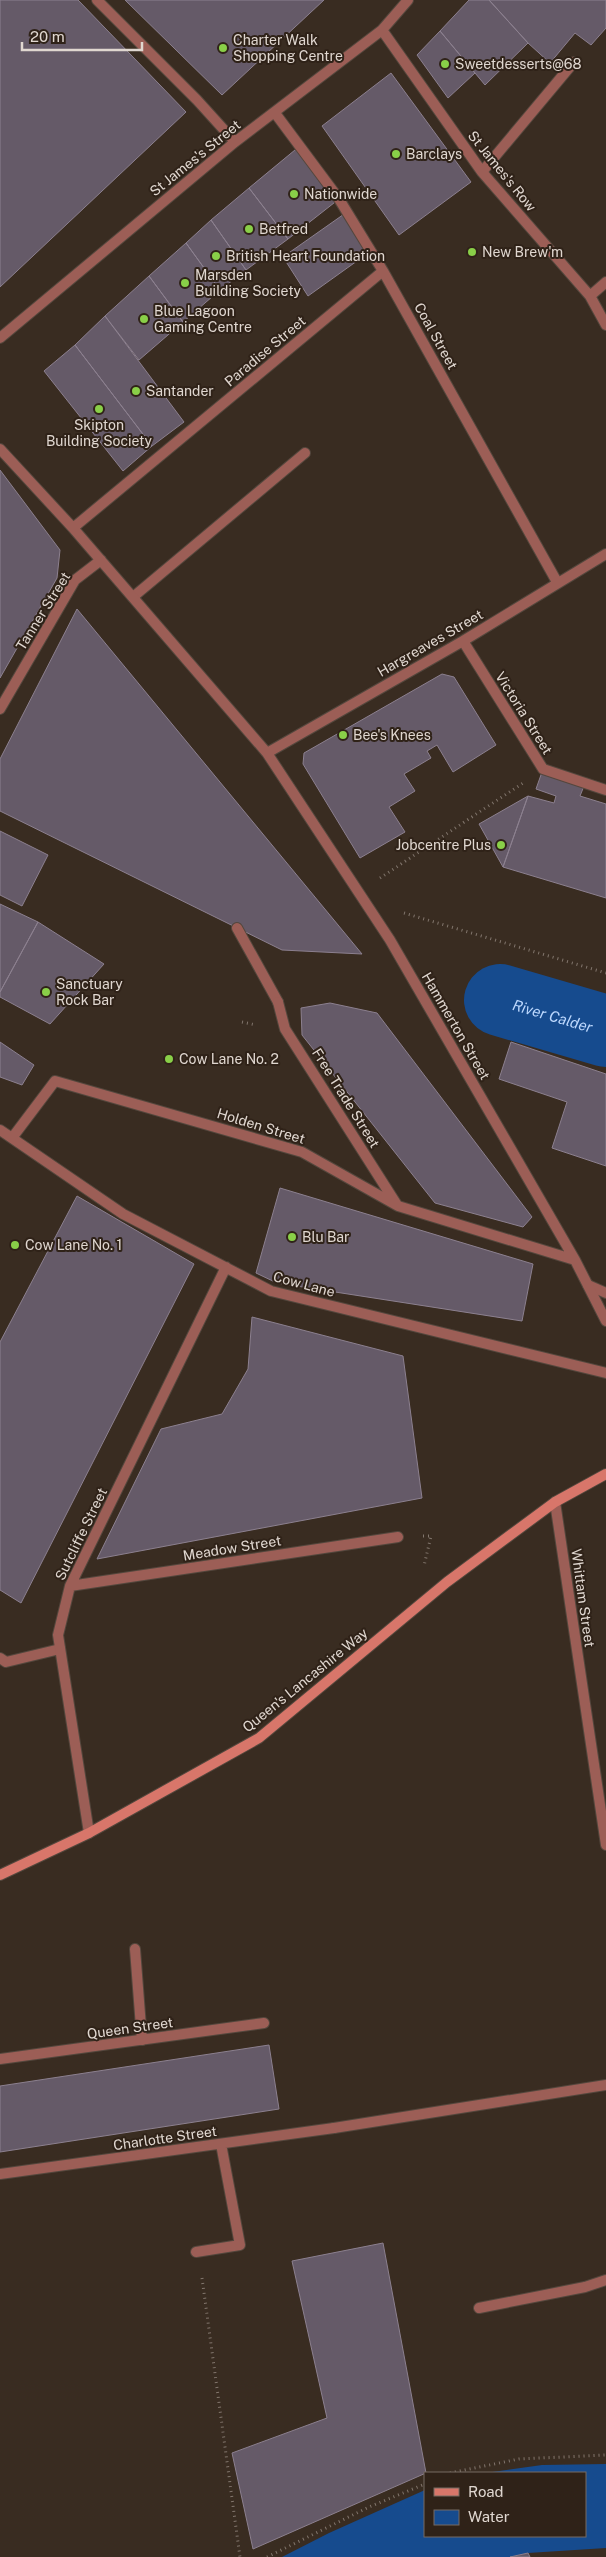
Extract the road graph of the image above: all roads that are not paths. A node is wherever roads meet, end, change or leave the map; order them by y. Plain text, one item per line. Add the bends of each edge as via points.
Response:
1 (97, 0) edge
2 (408, 0) edge
3 (382, 30) junction
4 (574, 62) dead end
5 (275, 113) junction
6 (235, 142) junction
7 (482, 172) junction
8 (383, 271) junction
9 (606, 282) edge
10 (590, 296) junction
11 (606, 324) edge
12 (0, 338) edge
13 (0, 449) edge
14 (305, 453) dead end
15 (73, 528) junction
16 (606, 554) edge
17 (101, 560) junction
18 (558, 582) junction
19 (133, 597) junction
20 (463, 641) junction
21 (0, 709) edge
22 (267, 753) junction
23 (606, 790) edge
24 (237, 928) dead end
25 (0, 1130) edge
26 (12, 1138) junction
27 (398, 1206) junction
28 (576, 1260) junction
29 (226, 1267) junction
30 (588, 1285) junction
31 (606, 1293) edge
32 (606, 1321) edge
33 (606, 1372) edge
34 (606, 1474) edge
35 (555, 1502) junction
36 (398, 1537) road end
37 (70, 1586) junction
38 (60, 1649) junction
39 (0, 1658) edge
40 (89, 1833) junction
41 (606, 1846) edge
42 (0, 1875) edge
43 (135, 1949) dead end
44 (264, 2024) dead end
45 (142, 2040) junction
46 (0, 2059) edge
47 (606, 2085) edge
48 (221, 2144) junction
49 (0, 2174) edge
50 (196, 2252) dead end
51 (606, 2280) edge
52 (479, 2308) dead end

1 - 6 street
2 - 3 street, St James's Street
3 - 5 street, St James's Street
3 - 7 street, St James's Row
4 - 7 street
5 - 6 street, St James's Street
5 - 8 street, Coal Street via 339,199
6 - 12 street, St James's Street
7 - 10 street, St James's Row
8 - 15 street, Paradise Street
8 - 18 street, Coal Street
9 - 10 street
10 - 11 street, St James's Row
13 - 15 street, Hammerton Street
14 - 19 street
15 - 17 street, Hammerton Street
16 - 18 street, Hargreaves Street
17 - 19 street, Hammerton Street
17 - 21 street, Tanner Street via 75,580
18 - 20 street, Hargreaves Street
19 - 22 street, Hammerton Street
20 - 22 street, Hargreaves Street
20 - 23 street, Victoria Street via 543,770
22 - 28 street, Hammerton Street via 390,940
24 - 27 street, Free Trade Street via 278,1002 285,1029
25 - 26 street, Cow Lane
26 - 27 street, Holden Street via 55,1081 302,1152
26 - 29 street, Cow Lane via 123,1214
27 - 28 street, Holden Street
28 - 30 street, Hammerton Street
29 - 33 street, Cow Lane via 270,1291
29 - 37 street, Sutcliffe Street
30 - 31 street
30 - 32 street, Hammerton Street
34 - 35 main road, Queen's Lancashire Way
35 - 40 main road, Queen's Lancashire Way via 415,1608 259,1738
35 - 41 street, Whittam Street
36 - 37 street, Meadow Street
37 - 38 street, Sutcliffe Street via 58,1635
38 - 39 street via 6,1662
38 - 40 street, Sutcliffe Street
40 - 42 main road, Queen's Lancashire Way
43 - 45 street
44 - 45 street, Queen Street
45 - 46 street, Queen Street
47 - 48 street, Charlotte Street
48 - 49 street, Charlotte Street
48 - 50 street via 240,2245
51 - 52 street

